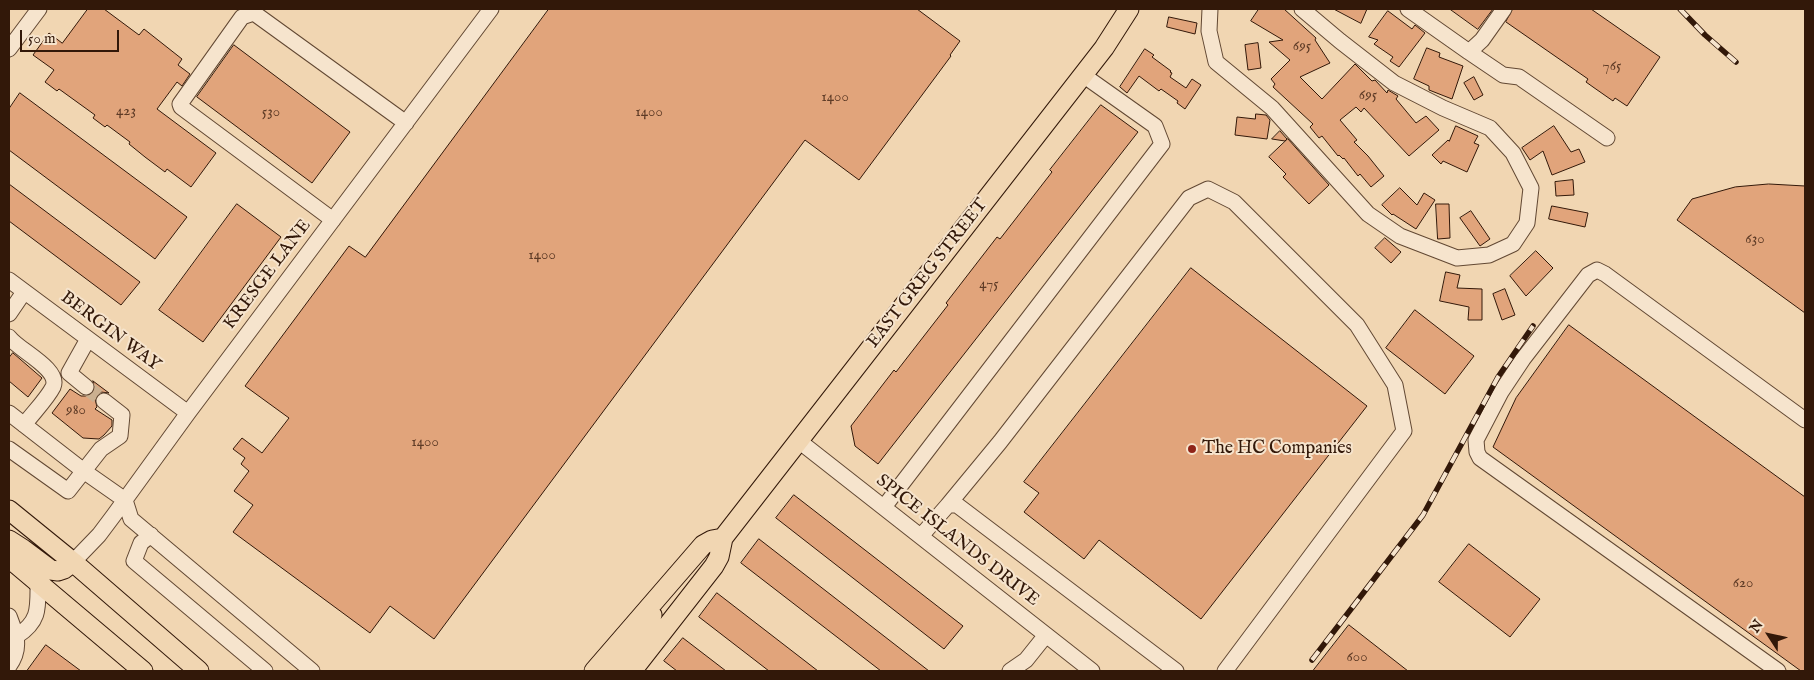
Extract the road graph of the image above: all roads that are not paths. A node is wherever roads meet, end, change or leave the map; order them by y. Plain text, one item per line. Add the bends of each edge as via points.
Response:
1 (39, 9) edge
2 (491, 9) edge
3 (1129, 9) edge
4 (1210, 9) edge
5 (1302, 9) edge
6 (1408, 9) edge
7 (1504, 9) edge
8 (9, 49) edge
9 (1469, 52) junction
10 (1083, 74) junction
11 (406, 123) junction
12 (1607, 138) dead end
13 (333, 220) junction
14 (9, 280) edge
15 (24, 292) junction
16 (9, 314) edge
17 (9, 337) edge
18 (88, 339) junction
19 (86, 387) tunnel mouth
20 (104, 401) tunnel mouth
21 (9, 413) edge
22 (188, 413) junction
23 (1805, 420) edge
24 (24, 425) junction
25 (798, 441) junction
26 (9, 448) edge
27 (85, 472) junction
28 (125, 500) junction
29 (948, 505) junction
30 (884, 507) junction
31 (9, 510) edge
32 (151, 535) junction
33 (921, 536) junction
34 (722, 538) junction
35 (9, 540) edge
36 (9, 558) edge
37 (73, 562) junction
38 (38, 582) junction
39 (663, 591) junction
40 (9, 616) edge
41 (1046, 635) junction
42 (17, 636) junction
43 (9, 666) edge
44 (143, 671) edge
45 (199, 671) edge
46 (265, 671) edge
47 (312, 671) edge
48 (594, 671) edge
49 (615, 671) edge
50 (632, 671) edge
51 (1010, 671) edge
52 (1092, 671) edge
53 (1176, 671) edge
54 (1225, 671) edge
55 (1778, 671) edge

1 - 8 street
2 - 11 street, KRESGE LANE
3 - 10 main road, EAST GREG STREET
4 - 5 street via 1209,30 1216,62 1272,108 1368,214 1400,236 1457,258 1489,255 1513,244 1527,223 1531,188 1513,153 1490,128 1394,83
6 - 9 street
7 - 9 street via 1482,40
9 - 12 street via 1503,75 1519,77
10 - 25 main road, EAST GREG STREET
10 - 30 street via 1155,126 1162,144
11 - 13 street, KRESGE LANE
11 - 13 street via 254,13 242,17 180,104 181,107
13 - 22 street, KRESGE LANE
14 - 15 street, BERGIN WAY
15 - 16 street
15 - 18 street, BERGIN WAY
17 - 24 street via 50,370 54,378 53,386
18 - 19 street via 69,373
18 - 22 street, BERGIN WAY
20 - 27 street via 122,415 120,436 102,449
21 - 24 street
22 - 28 street, KRESGE LANE
23 - 55 street via 1597,270 1588,275 1523,359 1476,440 1480,458
24 - 27 street
25 - 30 street, SPICE ISLANDS DRIVE
25 - 34 main road, EAST GREG STREET
26 - 27 street via 68,491
27 - 28 street
28 - 32 street via 132,519
28 - 37 street, KRESGE LANE via 99,535
29 - 33 street
29 - 53 street via 957,505
29 - 54 street via 1189,198 1208,189 1234,202 1357,325 1395,385 1404,431
30 - 33 street, SPICE ISLANDS DRIVE
31 - 37 main road
32 - 46 street via 141,543 134,561
32 - 47 street
33 - 41 street, SPICE ISLANDS DRIVE
34 - 39 main road, EAST GREG STREET via 703,545
34 - 50 main road, EAST GREG STREET via 714,566
35 - 37 main road via 51,570 64,569
36 - 38 main road
37 - 45 main road
38 - 42 street via 34,620
38 - 44 main road
39 - 48 main road, EAST GREG STREET
39 - 49 main road via 646,629
40 - 42 street
41 - 51 street via 1026,660
41 - 52 street, SPICE ISLANDS DRIVE
42 - 43 street via 14,658

